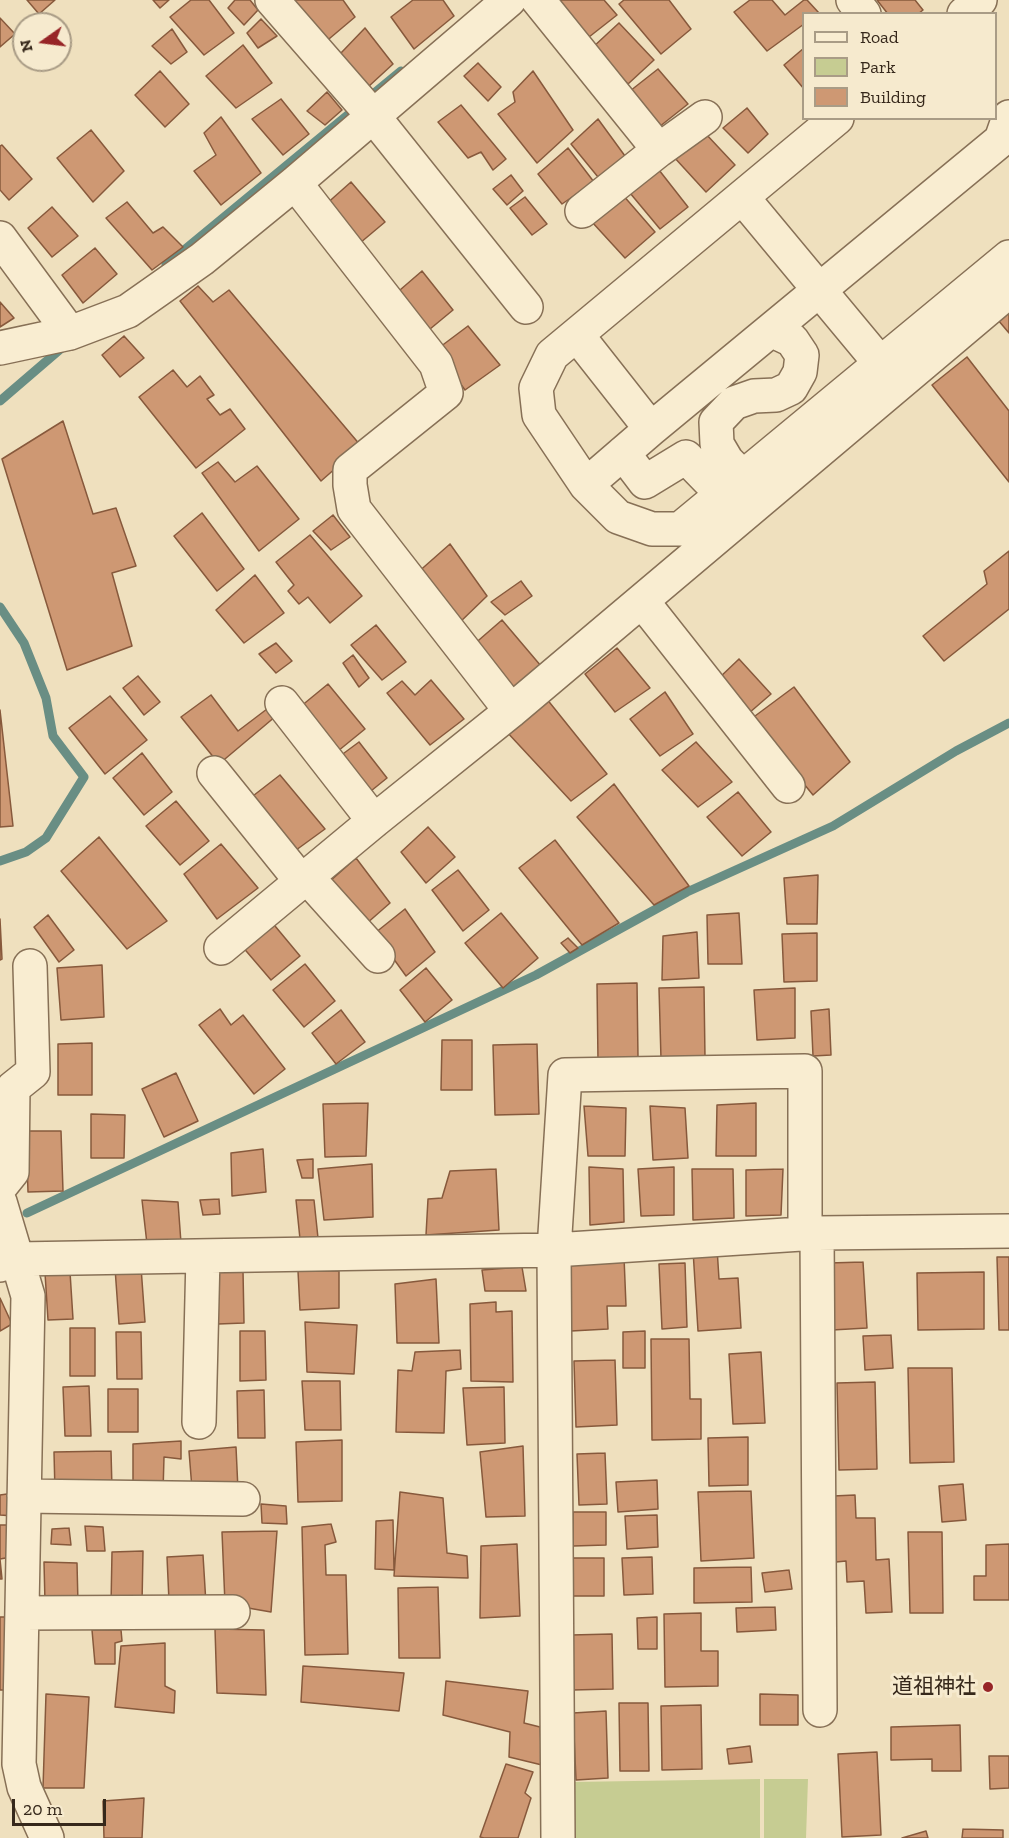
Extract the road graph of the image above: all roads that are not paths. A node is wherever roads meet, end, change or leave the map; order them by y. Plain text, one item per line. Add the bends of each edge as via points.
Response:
1 (272, 0) edge
2 (538, 0) edge
3 (853, 0) edge
4 (980, 0) edge
5 (506, 1) edge
6 (862, 12) edge
7 (966, 12) edge
8 (362, 103) junction
9 (705, 117) dead end
10 (835, 120) edge
11 (1000, 132) edge
12 (659, 150) junction
13 (295, 183) junction
14 (742, 197) junction
15 (582, 211) dead end
16 (0, 238) edge
17 (1009, 257) edge
18 (819, 290) junction
19 (1009, 291) edge
20 (526, 307) dead end
21 (771, 330) junction
22 (70, 333) junction
23 (577, 335) junction
24 (0, 348) edge
25 (890, 373) junction
26 (651, 429) junction
27 (623, 453) junction
28 (586, 485) junction
29 (732, 486) junction
30 (642, 601) junction
31 (282, 703) dead end
32 (511, 711) junction
33 (214, 773) dead end
34 (788, 786) dead end
35 (374, 821) junction
36 (304, 879) junction
37 (221, 948) dead end
38 (378, 956) dead end
39 (30, 966) dead end
40 (0, 1187) edge
41 (0, 1202) edge
42 (1009, 1231) edge
43 (811, 1234) junction
44 (554, 1250) junction
45 (203, 1256) junction
46 (8, 1262) edge
47 (199, 1422) dead end
48 (24, 1496) junction
49 (243, 1499) dead end
50 (15, 1599) edge
51 (233, 1612) dead end
52 (820, 1710) dead end
53 (47, 1838) edge
54 (558, 1838) edge

1 - 8 street
2 - 12 street
3 - 6 street
4 - 7 street
5 - 8 street
8 - 13 street
8 - 20 street
9 - 12 street
10 - 14 street
11 - 18 street
12 - 15 street
13 - 22 street via 202,259 128,311
13 - 32 street via 436,364 446,393 350,470 354,509
14 - 18 street
14 - 23 street
16 - 22 street
17 - 25 street
18 - 21 street
18 - 25 street
19 - 25 street
21 - 26 street
21 - 29 street via 792,340 802,355 800,372 791,388 734,403 716,422 717,444 727,461
22 - 24 street
23 - 26 street
23 - 28 street via 552,355 536,388 539,416
25 - 29 street
25 - 30 street
26 - 27 street
27 - 28 street
27 - 29 street via 645,482 686,457
28 - 29 street via 618,517 652,529 680,529
30 - 32 street
30 - 34 street
31 - 35 street
32 - 35 street
33 - 36 street
35 - 36 street
36 - 37 street
36 - 38 street
39 - 40 street via 33,1072 13,1088 12,1172
41 - 46 street
42 - 43 street
43 - 44 street
43 - 44 street via 805,1071 565,1075
43 - 52 street
44 - 45 street
44 - 54 street
45 - 46 street
45 - 47 street
46 - 48 street via 28,1296
48 - 49 street
48 - 50 street
50 - 51 street
50 - 53 street via 19,1764 24,1788

